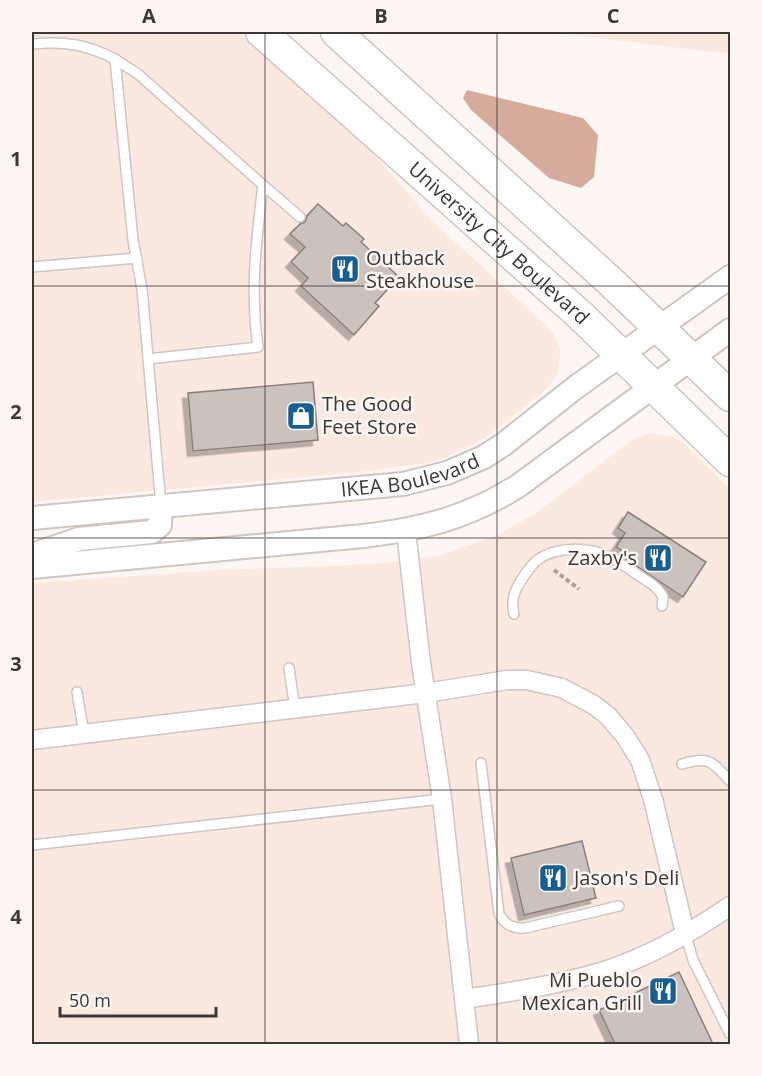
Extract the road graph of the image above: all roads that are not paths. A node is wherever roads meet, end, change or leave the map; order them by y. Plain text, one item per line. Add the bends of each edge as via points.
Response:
1 (261, 32) edge
2 (336, 32) edge
3 (32, 44) edge
4 (115, 59) junction
5 (263, 185) junction
6 (300, 218) dead end
7 (136, 258) junction
8 (32, 267) edge
9 (730, 277) edge
10 (659, 327) junction
11 (730, 330) edge
12 (621, 355) junction
13 (148, 359) junction
14 (692, 359) junction
15 (654, 387) junction
16 (730, 396) edge
17 (730, 461) edge
18 (160, 506) junction
19 (32, 518) edge
20 (406, 531) junction
21 (32, 555) edge
22 (32, 567) edge
23 (662, 606) dead end
24 (514, 614) dead end
25 (289, 668) dead end
26 (77, 692) dead end
27 (426, 693) junction
28 (296, 709) junction
29 (84, 734) junction
30 (32, 740) edge
31 (481, 763) dead end
32 (682, 764) dead end
33 (730, 781) edge
34 (442, 799) junction
35 (32, 845) edge
36 (619, 906) dead end
37 (730, 906) edge
38 (685, 933) junction
39 (464, 999) junction
40 (730, 1034) edge
41 (469, 1044) edge

1 - 12 main road, University City Boulevard
2 - 10 main road
3 - 4 lane via 79,44
4 - 5 lane via 138,74
4 - 7 lane
5 - 6 lane
5 - 13 lane via 252,291 258,348
7 - 8 lane
7 - 13 lane
9 - 10 street, IKEA Boulevard
10 - 12 street, IKEA Boulevard
10 - 14 main road
11 - 14 street
12 - 15 main road, University City Boulevard
12 - 18 street, IKEA Boulevard via 504,444 447,473 403,484
13 - 18 lane
14 - 15 street
14 - 16 main road
15 - 17 main road, University City Boulevard
15 - 20 street via 503,496 468,513
18 - 19 street, IKEA Boulevard
18 - 21 street via 160,525 152,532 79,539
20 - 22 street
20 - 27 street
23 - 24 lane via 663,597 657,588 611,558 570,549 542,558 529,570 516,588
25 - 28 lane
26 - 29 lane
27 - 28 street
27 - 34 street
27 - 38 street via 527,680 562,688 608,716 632,746 648,780
28 - 29 street
29 - 30 street
31 - 36 lane via 499,914 507,925 525,928
32 - 33 lane via 708,760
34 - 35 lane
34 - 39 street
37 - 38 street
38 - 39 street via 596,974
38 - 40 lane via 693,960
39 - 41 street

